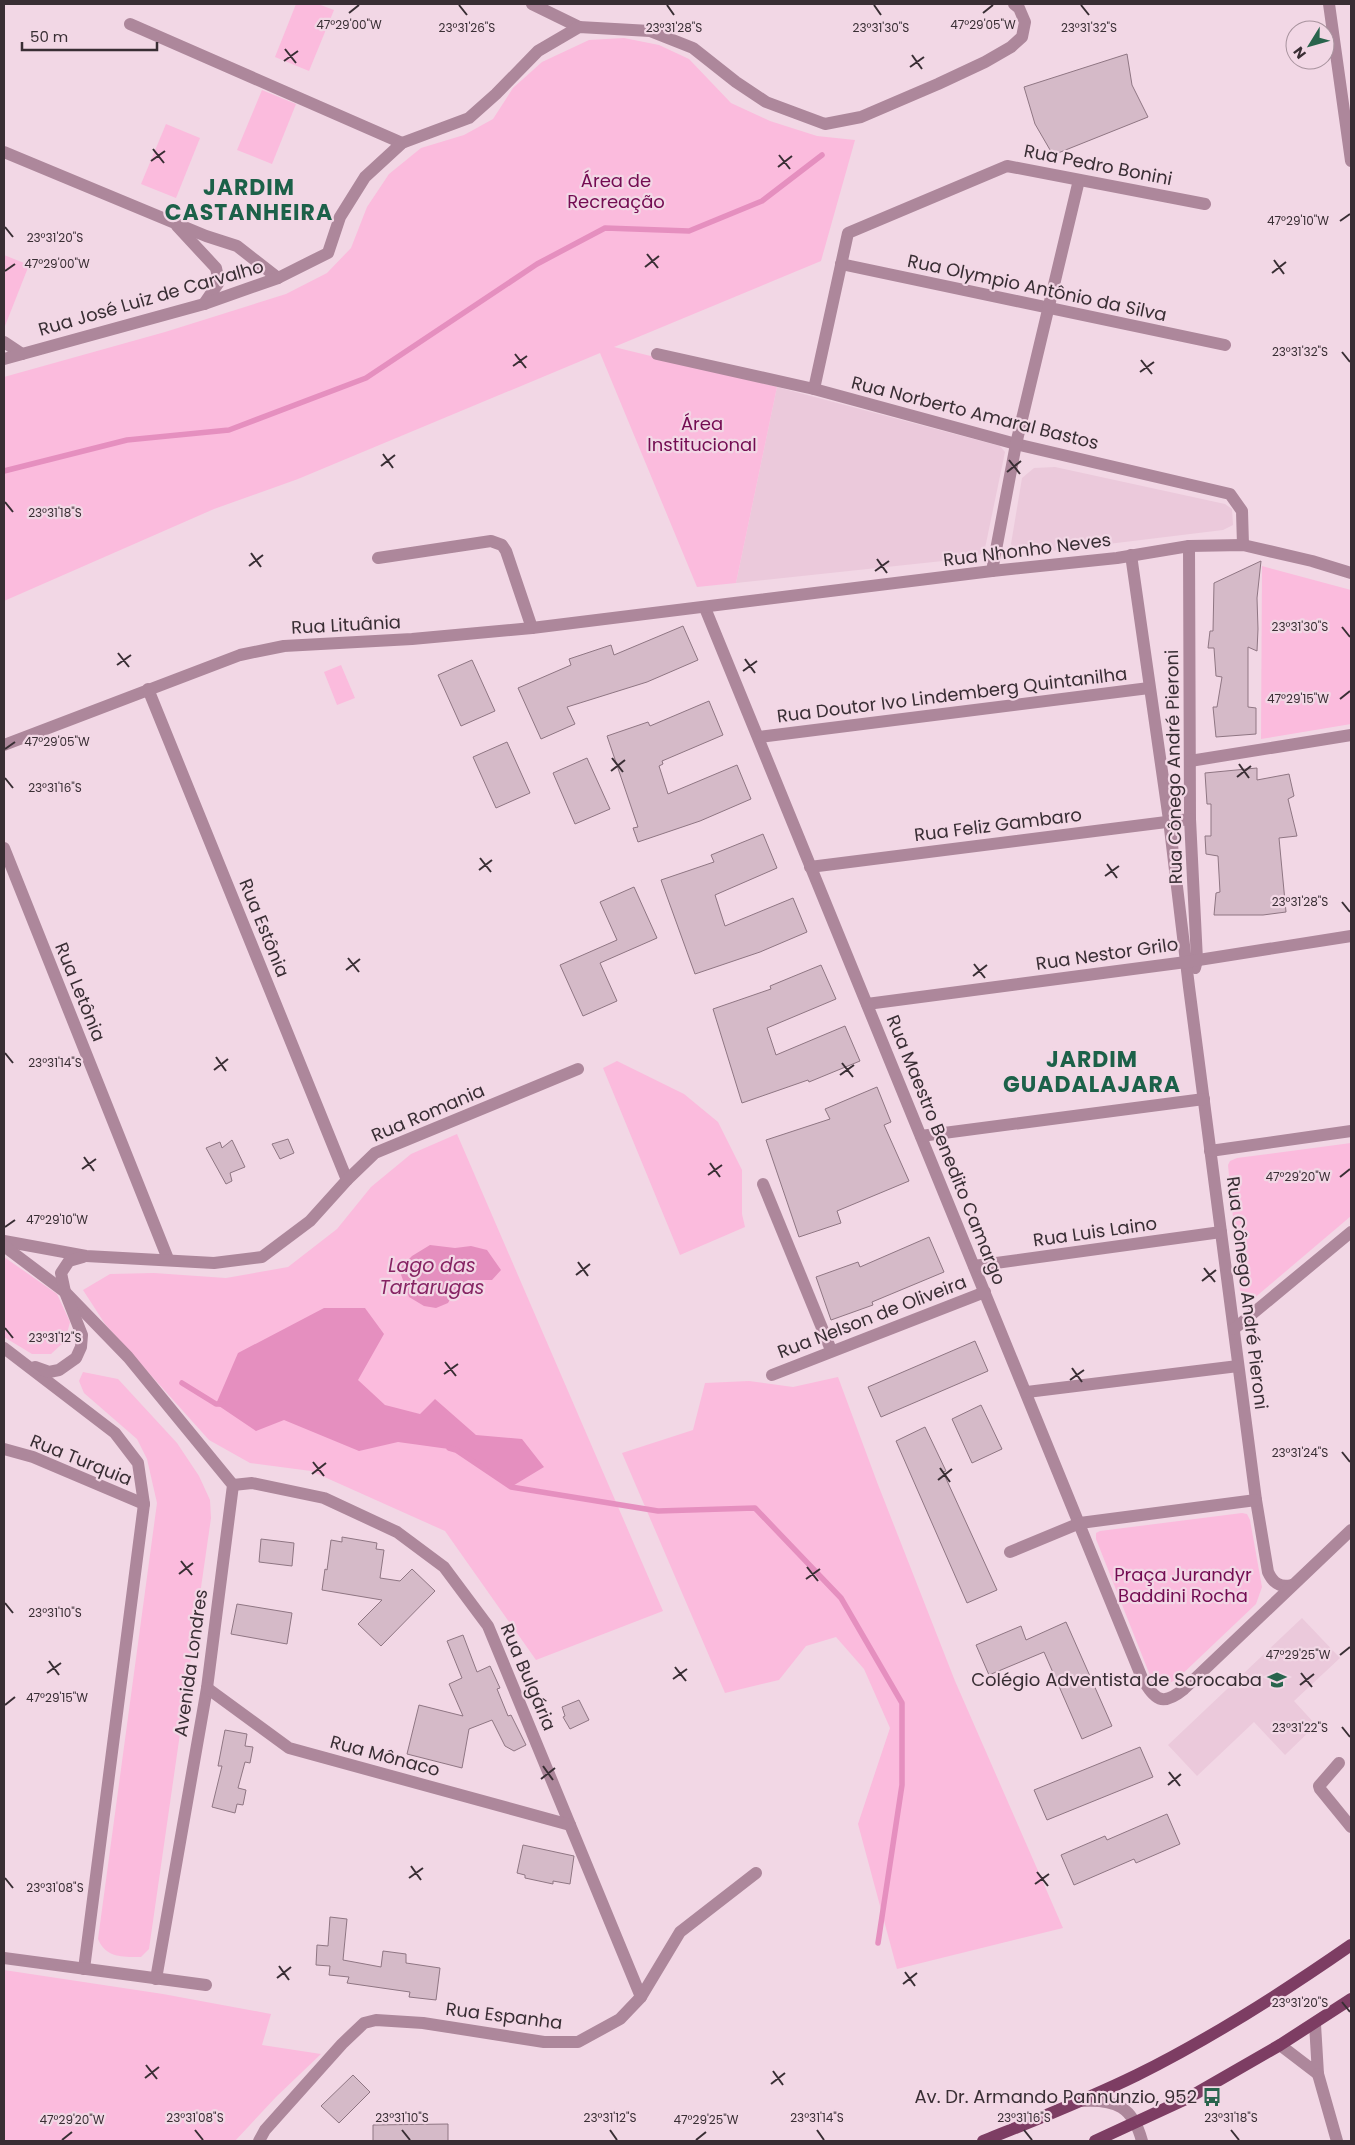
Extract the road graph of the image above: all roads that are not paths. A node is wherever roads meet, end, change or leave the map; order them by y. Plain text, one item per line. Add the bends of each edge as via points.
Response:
1 (532, 4) edge
2 (1014, 4) edge
3 (1329, 4) edge
4 (130, 24) dead end
5 (580, 27) junction
6 (402, 144) junction
7 (4, 152) edge
8 (1351, 161) edge
9 (1079, 180) junction
10 (1205, 204) dead end
11 (176, 224) junction
12 (841, 264) junction
13 (278, 278) junction
14 (204, 304) junction
15 (1047, 309) junction
16 (4, 342) edge
17 (1225, 346) dead end
18 (22, 354) junction
19 (657, 354) dead end
20 (4, 359) edge
21 (814, 389) junction
22 (1016, 444) junction
23 (1243, 545) junction
24 (1189, 546) junction
25 (1131, 555) junction
26 (378, 558) dead end
27 (992, 571) junction
28 (1351, 573) edge
29 (705, 608) junction
30 (532, 628) junction
31 (1149, 688) junction
32 (148, 689) junction
33 (1351, 735) edge
34 (760, 737) junction
35 (4, 745) edge
36 (1190, 761) junction
37 (1190, 819) junction
38 (1169, 820) junction
39 (4, 848) edge
40 (810, 867) junction
41 (1351, 936) edge
42 (1192, 961) junction
43 (867, 1004) junction
44 (578, 1069) dead end
45 (1204, 1099) junction
46 (1351, 1131) edge
47 (921, 1136) junction
48 (1210, 1151) junction
49 (347, 1180) junction
50 (763, 1184) dead end
51 (1221, 1232) junction
52 (1351, 1232) edge
53 (4, 1240) edge
54 (4, 1246) edge
55 (86, 1256) junction
56 (168, 1259) junction
57 (974, 1266) junction
58 (65, 1292) junction
59 (985, 1292) junction
60 (1234, 1329) junction
61 (4, 1348) edge
62 (831, 1350) junction
63 (25, 1363) junction
64 (1238, 1366) junction
65 (772, 1375) dead end
66 (1027, 1392) junction
67 (4, 1449) edge
68 (233, 1485) junction
69 (1256, 1500) junction
70 (144, 1504) junction
71 (1080, 1523) junction
72 (1351, 1530) edge
73 (1010, 1552) dead end
74 (1292, 1585) junction
75 (207, 1688) junction
76 (1339, 1763) dead end
77 (570, 1825) junction
78 (1351, 1827) edge
79 (756, 1873) dead end
80 (1351, 1946) edge
81 (4, 1958) edge
82 (84, 1969) junction
83 (156, 1979) junction
84 (206, 1985) dead end
85 (641, 1997) junction
86 (1351, 1999) edge
87 (1315, 2024) junction
88 (1280, 2045) junction
89 (1318, 2074) junction
90 (1082, 2101) junction
91 (1135, 2122) junction
92 (259, 2141) edge
93 (983, 2141) edge
94 (1095, 2141) edge
95 (1142, 2141) edge
96 (1337, 2141) edge

1 - 5 street
2 - 5 street via 1025,22 1022,37 1011,47 861,117 825,124 766,102 693,48 650,31
3 - 8 street
4 - 6 street
5 - 6 street, Rua José Luiz de Carvalho via 538,51 469,118
6 - 13 street, Rua José Luiz de Carvalho via 365,177 340,217 328,253
7 - 11 street
9 - 10 street, Rua Pedro Bonini
9 - 12 street, Rua Pedro Bonini via 1007,166 848,233
9 - 15 street
11 - 13 street via 237,246
11 - 14 street via 216,268 219,282
12 - 15 street, Rua Olympio Antônio da Silva
12 - 21 street
13 - 14 street, Rua José Luiz de Carvalho
14 - 18 street, Rua José Luiz de Carvalho
15 - 17 street, Rua Olympio Antônio da Silva
15 - 22 street
16 - 18 street
18 - 20 street, Rua José Luiz de Carvalho
19 - 21 street, Rua Norberto Amaral Bastos
21 - 22 street, Rua Norberto Amaral Bastos
22 - 23 street, Rua Norberto Amaral Bastos via 1230,494 1242,511
22 - 27 street
23 - 24 street, Rua Nhonho Neves
23 - 28 street, Rua Nhonho Neves
24 - 25 street, Rua Nhonho Neves
24 - 36 street, Rua Cônego André Pieroni
25 - 27 street, Rua Nhonho Neves
25 - 31 street, Rua Cônego André Pieroni
26 - 30 street via 497,542 506,551
27 - 29 street, Rua Nhonho Neves
29 - 30 street, Rua Lituânia
29 - 34 street, Rua Maestro Benedito Camargo
30 - 32 street, Rua Lituânia via 284,646 240,655
31 - 34 street, Rua Doutor Ivo Lindemberg Quintanilha
31 - 38 street, Rua Cônego André Pieroni
32 - 35 street, Rua Lituânia
32 - 49 street, Rua Estônia
33 - 36 street
34 - 40 street, Rua Maestro Benedito Camargo
36 - 37 street, Rua Cônego André Pieroni
37 - 38 street, Rua Feliz Gambaro
37 - 42 street, Rua Cônego André Pieroni
38 - 40 street, Rua Feliz Gambaro
38 - 42 street, Rua Cônego André Pieroni
39 - 56 street, Rua Letônia
40 - 43 street, Rua Maestro Benedito Camargo
41 - 42 street, Rua Nestor Grilo
42 - 43 street, Rua Nestor Grilo
42 - 45 street, Rua Cônego André Pieroni via 1189,987
43 - 47 street, Rua Maestro Benedito Camargo
44 - 49 street, Rua Romania via 374,1153
45 - 47 street
45 - 48 street, Rua Cônego André Pieroni
46 - 48 street
47 - 57 street, Rua Maestro Benedito Camargo
48 - 51 street, Rua Cônego André Pieroni
49 - 56 street, Rua Romania via 310,1221 262,1256 214,1263
50 - 62 street
51 - 57 street, Rua Luis Laino
51 - 60 street, Rua Cônego André Pieroni
52 - 60 street
53 - 55 street, Rua Romania
54 - 58 street
55 - 56 street, Rua Romania
55 - 58 street, Rua Romania via 69,1260 61,1273
57 - 59 street, Rua Maestro Benedito Camargo
58 - 63 street via 82,1335 76,1358 59,1370 49,1372
58 - 68 street via 128,1357
59 - 62 street, Rua Nelson de Oliveira
59 - 66 street, Rua Maestro Benedito Camargo
60 - 64 street, Rua Cônego André Pieroni
61 - 63 street
62 - 65 street, Rua Nelson de Oliveira
63 - 70 street via 116,1433 138,1463
64 - 66 street
64 - 69 street, Rua Cônego André Pieroni
66 - 71 street, Rua Maestro Benedito Camargo
67 - 70 street, Rua Turquia via 32,1457
68 - 75 street, Avenida Londres
68 - 77 street, Rua Bulgária via 252,1483 324,1498 396,1532 444,1567 488,1626
69 - 71 street
69 - 74 street, Rua Cônego André Pieroni via 1268,1572 1277,1584
70 - 82 street
71 - 73 street
71 - 74 street, Rua Maestro Benedito Camargo via 1142,1678 1152,1696 1161,1700 1172,1698 1184,1689
72 - 74 street
75 - 77 street, Rua Mônaco via 289,1748
75 - 83 street, Avenida Londres
76 - 78 street via 1319,1786
77 - 85 street, Rua Bulgária
79 - 85 street, Rua Espanha via 680,1932
80 - 90 main road via 1277,1997 1204,2040
81 - 82 street
82 - 83 street
83 - 84 street
85 - 92 street, Rua Espanha via 620,2019 578,2042 544,2042 423,2023 376,2020 364,2024 342,2044 265,2130
86 - 87 main road
87 - 88 main road
87 - 89 street
88 - 89 street
88 - 91 main road via 1188,2098
89 - 96 street
90 - 91 street via 1098,2100 1118,2105
90 - 93 main road
91 - 94 main road
91 - 95 street

